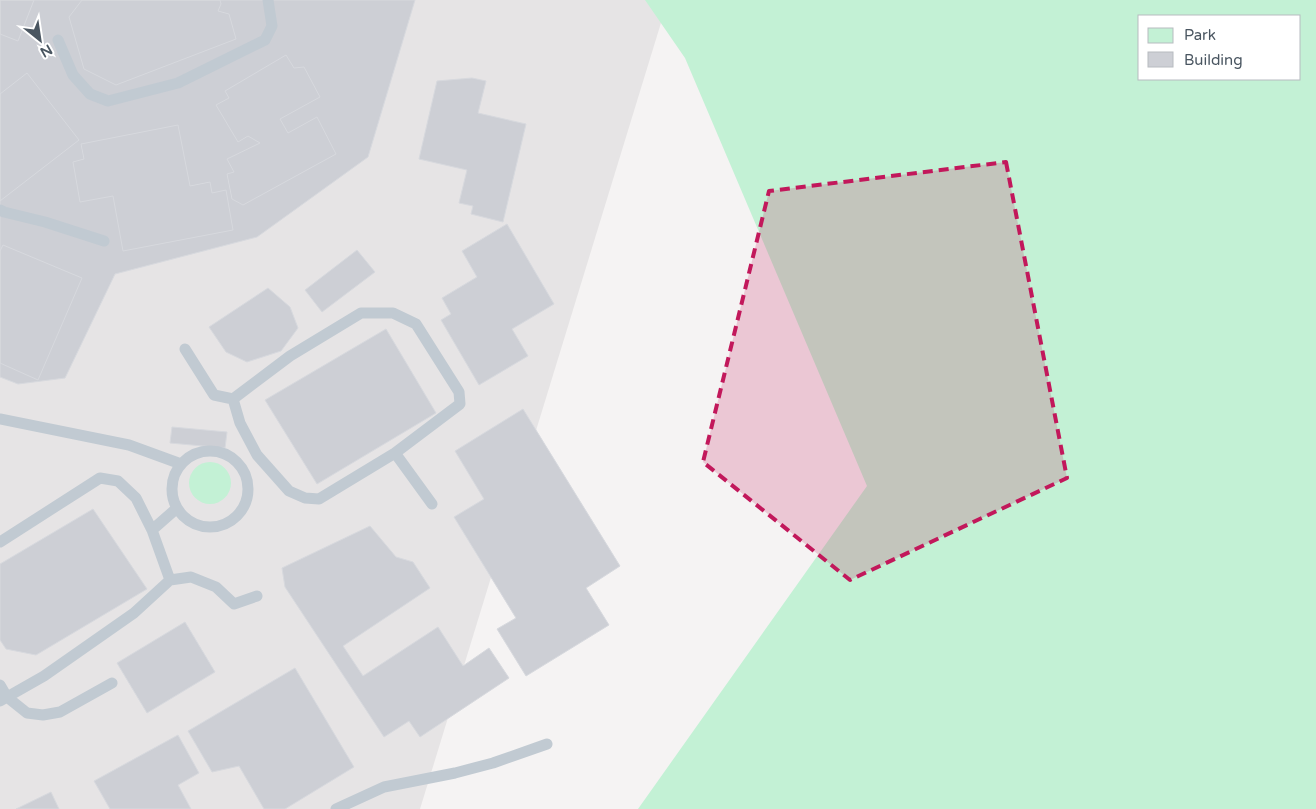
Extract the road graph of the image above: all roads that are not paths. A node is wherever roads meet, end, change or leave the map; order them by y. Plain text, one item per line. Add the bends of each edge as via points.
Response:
1 (268, 0) edge
2 (58, 40) dead end
3 (0, 210) edge
4 (104, 241) dead end
5 (185, 349) dead end
6 (233, 399) junction
7 (0, 419) edge
8 (395, 453) junction
9 (257, 456) junction
10 (181, 464) junction
11 (241, 466) junction
12 (432, 504) dead end
13 (177, 508) junction
14 (152, 530) junction
15 (0, 542) edge
16 (170, 580) junction
17 (256, 596) dead end
18 (112, 683) dead end
19 (0, 684) edge
20 (3, 699) edge
21 (547, 744) dead end
22 (336, 809) edge

1 - 2 lane via 272,26 266,40 178,83 108,101 90,94 73,76
3 - 4 lane
5 - 6 lane via 214,395
6 - 8 lane via 290,356 361,313 393,313 416,324 460,392 460,404
6 - 9 lane via 240,423
7 - 10 lane via 129,445
8 - 9 lane via 319,499 304,498 289,491
8 - 12 lane
9 - 11 lane
10 - 11 lane via 197,453 216,451 226,454
10 - 13 lane via 172,490
11 - 13 lane via 248,483 246,501 231,520 220,526 207,527 195,524
13 - 14 lane
14 - 15 lane via 136,498 118,481 100,478
14 - 16 lane
16 - 17 lane via 191,577 216,587 234,604
16 - 20 lane via 134,613 44,676
18 - 20 lane via 60,712 42,715 27,712
19 - 20 lane
21 - 22 lane via 455,773 384,788

